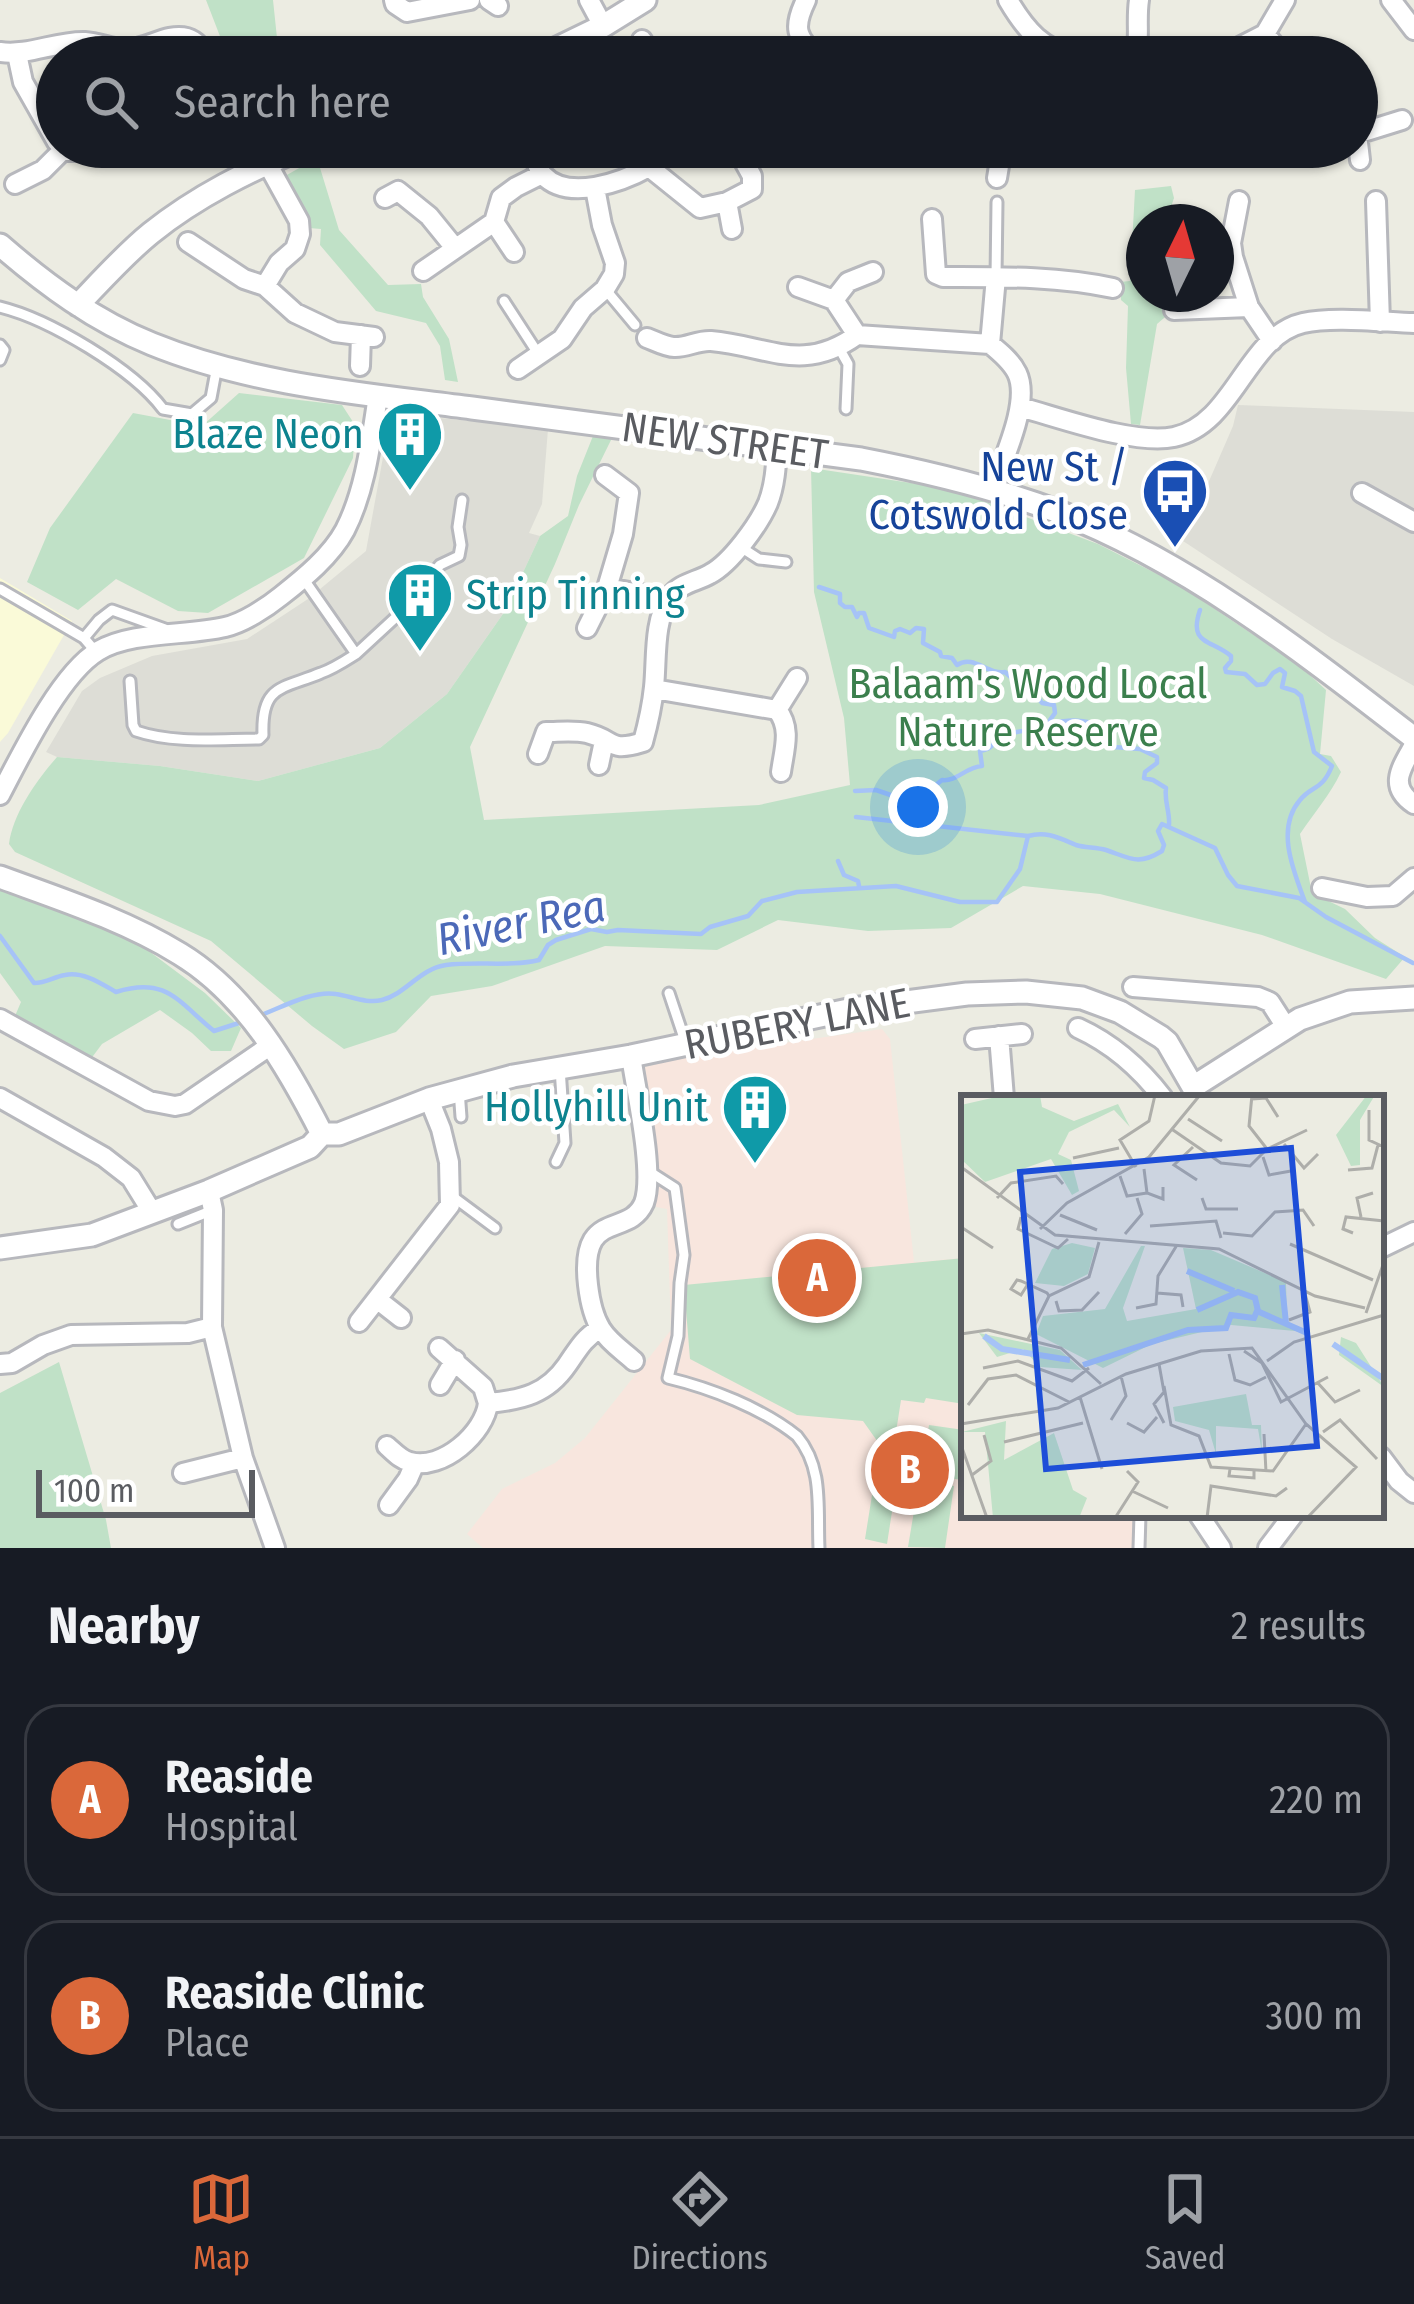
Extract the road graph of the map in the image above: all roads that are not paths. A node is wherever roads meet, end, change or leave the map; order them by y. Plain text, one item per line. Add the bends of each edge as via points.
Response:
1 (394, 0) edge
2 (470, 0) edge
3 (589, 0) edge
4 (806, 0) edge
5 (1008, 0) edge
6 (1139, 0) edge
7 (1286, 0) edge
8 (1391, 0) edge
9 (643, 1) edge
10 (603, 26) junction
11 (1414, 30) edge
12 (1265, 34) joint
13 (582, 36) edge
14 (799, 36) edge
15 (1034, 36) edge
16 (1138, 36) edge
17 (1261, 36) edge
18 (8, 53) edge
19 (36, 105) edge
20 (1402, 120) dead end
21 (1378, 127) edge
22 (44, 168) edge
23 (258, 168) edge
24 (271, 168) edge
25 (540, 168) edge
26 (647, 168) edge
27 (650, 168) edge
28 (748, 168) edge
29 (999, 168) edge
30 (542, 174) junction
31 (997, 178) dead end
32 (15, 184) dead end
33 (595, 188) junction
34 (385, 198) dead end
35 (1239, 201) dead end
36 (727, 202) junction
37 (998, 202) dead end
38 (1376, 202) dead end
39 (932, 219) dead end
40 (494, 222) junction
41 (732, 229) dead end
42 (199, 243) dead end
43 (0, 245) edge
44 (455, 248) junction
45 (514, 252) dead end
46 (423, 271) dead end
47 (873, 272) dead end
48 (996, 277) junction
49 (265, 286) junction
50 (798, 287) dead end
51 (605, 289) junction
52 (1113, 289) dead end
53 (834, 300) junction
54 (505, 302) dead end
55 (78, 305) junction
56 (0, 307) edge
57 (1249, 307) junction
58 (1234, 308) edge
59 (1380, 322) junction
60 (1414, 323) edge
61 (641, 331) joint
62 (856, 335) junction
63 (1272, 340) junction
64 (990, 344) junction
65 (0, 345) edge
66 (839, 348) junction
67 (539, 355) junction
68 (0, 360) edge
69 (217, 366) junction
70 (360, 366) dead end
71 (518, 369) dead end
72 (378, 396) junction
73 (1020, 407) junction
74 (846, 409) dead end
75 (777, 448) junction
76 (605, 475) dead end
77 (993, 489) junction
78 (1362, 493) dead end
79 (462, 500) dead end
80 (1414, 522) edge
81 (739, 546) junction
82 (786, 562) dead end
83 (304, 578) junction
84 (607, 588) junction
85 (0, 589) edge
86 (668, 599) junction
87 (587, 628) dead end
88 (178, 635) junction
89 (90, 645) junction
90 (356, 654) junction
91 (797, 678) dead end
92 (130, 682) dead end
93 (653, 689) junction
94 (776, 710) junction
95 (604, 741) junction
96 (1414, 741) edge
97 (538, 754) dead end
98 (599, 765) dead end
99 (781, 772) dead end
100 (0, 795) edge
101 (1414, 803) edge
102 (0, 878) edge
103 (1414, 878) edge
104 (1322, 888) dead end
105 (1133, 986) dead end
106 (669, 993) dead end
107 (1414, 998) edge
108 (0, 1019) edge
109 (1286, 1027) junction
110 (1078, 1028) dead end
111 (1022, 1034) dead end
112 (999, 1036) junction
113 (975, 1039) dead end
114 (271, 1045) junction
115 (686, 1045) junction
116 (631, 1056) junction
117 (560, 1068) junction
118 (459, 1090) junction
119 (1195, 1093) edge
120 (1004, 1095) edge
121 (1161, 1095) edge
122 (0, 1098) edge
123 (429, 1099) junction
124 (461, 1117) dead end
125 (322, 1134) junction
126 (556, 1162) dead end
127 (647, 1170) junction
128 (452, 1196) junction
129 (211, 1201) junction
130 (152, 1212) junction
131 (178, 1224) dead end
132 (495, 1228) dead end
133 (0, 1248) edge
134 (378, 1300) junction
135 (401, 1318) dead end
136 (358, 1322) dead end
137 (212, 1327) junction
138 (600, 1328) junction
139 (634, 1361) dead end
140 (0, 1364) edge
141 (440, 1385) dead end
142 (488, 1403) junction
143 (387, 1446) dead end
144 (243, 1459) junction
145 (1384, 1461) edge
146 (415, 1463) junction
147 (183, 1473) dead end
148 (1414, 1493) edge
149 (388, 1505) dead end
150 (1140, 1518) edge
151 (1201, 1518) edge
152 (1291, 1518) edge
153 (274, 1548) edge
154 (819, 1548) edge
155 (1139, 1548) edge
156 (1222, 1548) edge
157 (1268, 1548) edge

1 - 2 street via 407,12
3 - 10 street
4 - 14 street
5 - 15 street
6 - 16 street
7 - 12 street
8 - 11 street
9 - 10 street
10 - 13 street
12 - 17 street
18 - 19 street
20 - 21 street
22 - 32 street
23 - 55 street via 157,228
24 - 49 street via 300,235
25 - 30 street
26 - 33 street
27 - 36 street via 700,208
28 - 36 street via 752,189
29 - 31 street
30 - 33 street via 561,186
30 - 40 street via 501,198
33 - 51 street via 615,263
34 - 44 street via 398,191
35 - 57 street via 1231,243
36 - 41 street
37 - 48 lane
38 - 59 street
39 - 48 street via 936,274
40 - 44 street
40 - 45 street
42 - 49 street
43 - 55 street, NEW STREET
44 - 46 street
47 - 53 street via 848,282
48 - 52 street
48 - 64 street
49 - 70 street via 295,313 335,332 368,336
50 - 53 street
51 - 61 lane
51 - 67 street
53 - 62 street
54 - 67 lane
55 - 69 street, NEW STREET
56 - 69 lane via 57,329 147,389 163,410 192,414 211,398
57 - 58 street
57 - 63 street
59 - 60 street
59 - 63 street via 1300,323
61 - 66 street via 673,348 706,340 786,355
62 - 64 street
62 - 66 street
63 - 73 street via 1209,420 1170,438
64 - 73 street via 1016,370
65 - 68 lane
66 - 74 lane via 848,364
67 - 71 street
69 - 72 street, NEW STREET
72 - 75 street, NEW STREET
72 - 83 street via 366,472 344,532
73 - 77 street
75 - 77 street, NEW STREET
75 - 81 street via 768,502
76 - 84 street via 629,493
77 - 96 street, NEW STREET via 1061,513 1221,597
78 - 80 street
79 - 90 lane via 459,556
81 - 82 lane
81 - 86 street
83 - 88 street via 231,627
83 - 90 lane
84 - 86 street
84 - 87 street
85 - 89 lane
86 - 93 street
88 - 89 street
88 - 89 lane via 112,610
89 - 100 street
90 - 92 lane via 279,686 266,702 259,739 142,734 133,725
91 - 94 street
93 - 94 street
93 - 95 street via 643,742
94 - 99 street via 787,733
95 - 97 street via 546,732
95 - 98 street
96 - 101 street via 1398,776
102 - 114 street via 182,955 225,989
103 - 104 street via 1393,896
105 - 109 street via 1258,997
106 - 115 lane
107 - 109 street, RUBERY LANE via 1340,1004
108 - 114 street via 131,1093 175,1106
109 - 119 street, RUBERY LANE
110 - 121 street via 1116,1050
111 - 112 street
112 - 113 street
112 - 120 street
114 - 125 street
115 - 116 street, RUBERY LANE
115 - 119 street, RUBERY LANE via 853,1009 1026,992 1120,1012 1167,1042
116 - 117 street, RUBERY LANE
116 - 127 street
117 - 118 street, RUBERY LANE
117 - 126 lane via 566,1143
118 - 123 street, RUBERY LANE
118 - 124 lane
122 - 130 street via 104,1157 131,1178
123 - 125 street, RUBERY LANE
123 - 128 street
125 - 129 street, RUBERY LANE
127 - 138 street via 635,1217 604,1230 588,1259
127 - 154 lane via 675,1188 684,1255 668,1378 728,1398 797,1436 816,1472
128 - 132 lane
128 - 134 street
129 - 130 street, RUBERY LANE
129 - 131 lane
129 - 137 street
130 - 133 street, RUBERY LANE via 92,1235
134 - 135 street
134 - 136 street
137 - 140 street via 71,1335
137 - 144 street
138 - 139 street
138 - 142 street via 544,1390
141 - 142 street via 447,1354 483,1387
142 - 146 street via 470,1438 436,1461
143 - 146 street
144 - 147 street
144 - 153 street
145 - 148 street
146 - 149 street
150 - 155 lane
151 - 156 street
152 - 157 street

